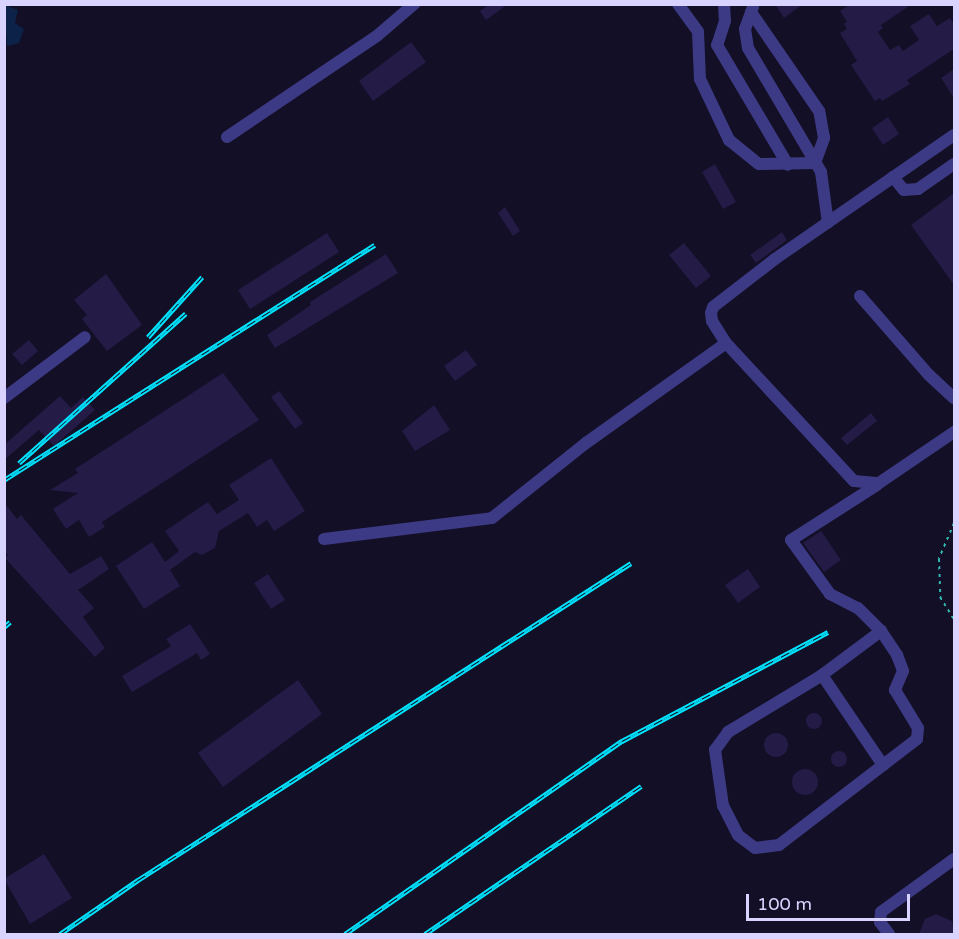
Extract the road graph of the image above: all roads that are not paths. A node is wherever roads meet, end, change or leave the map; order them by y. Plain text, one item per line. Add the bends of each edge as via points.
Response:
1 (414, 4) edge
2 (678, 4) edge
3 (724, 4) edge
4 (753, 8) edge
5 (722, 28) junction
6 (746, 38) junction
7 (954, 135) edge
8 (226, 137) dead end
9 (815, 163) junction
10 (954, 164) edge
11 (788, 165) junction
12 (893, 177) junction
13 (828, 223) junction
14 (860, 296) dead end
15 (85, 337) dead end
16 (726, 343) junction
17 (4, 398) edge
18 (954, 399) edge
19 (954, 432) edge
20 (879, 483) junction
21 (324, 539) dead end
22 (881, 632) junction
23 (822, 675) junction
24 (883, 765) junction
25 (954, 859) edge
26 (889, 934) edge

1 - 8 street via 378,35
2 - 11 street via 698,32 700,78 729,140 759,164
3 - 5 street
4 - 6 street
4 - 9 street via 819,111 825,138
5 - 6 street
5 - 11 street via 717,45
6 - 9 street
7 - 12 street
9 - 11 street
9 - 13 street via 825,184
10 - 12 street via 918,189 904,190
12 - 13 street
13 - 16 street via 713,306 712,321
14 - 18 street
15 - 17 street
16 - 20 street via 854,481
16 - 21 street via 586,443 492,518
19 - 20 street
20 - 22 street via 791,540 830,594 858,608
22 - 23 street
22 - 24 street via 893,644 903,671 895,690 918,728 917,739
23 - 24 street
23 - 24 street via 728,732 716,750 723,806 738,834 756,848 779,845
25 - 26 street via 881,912 880,922

